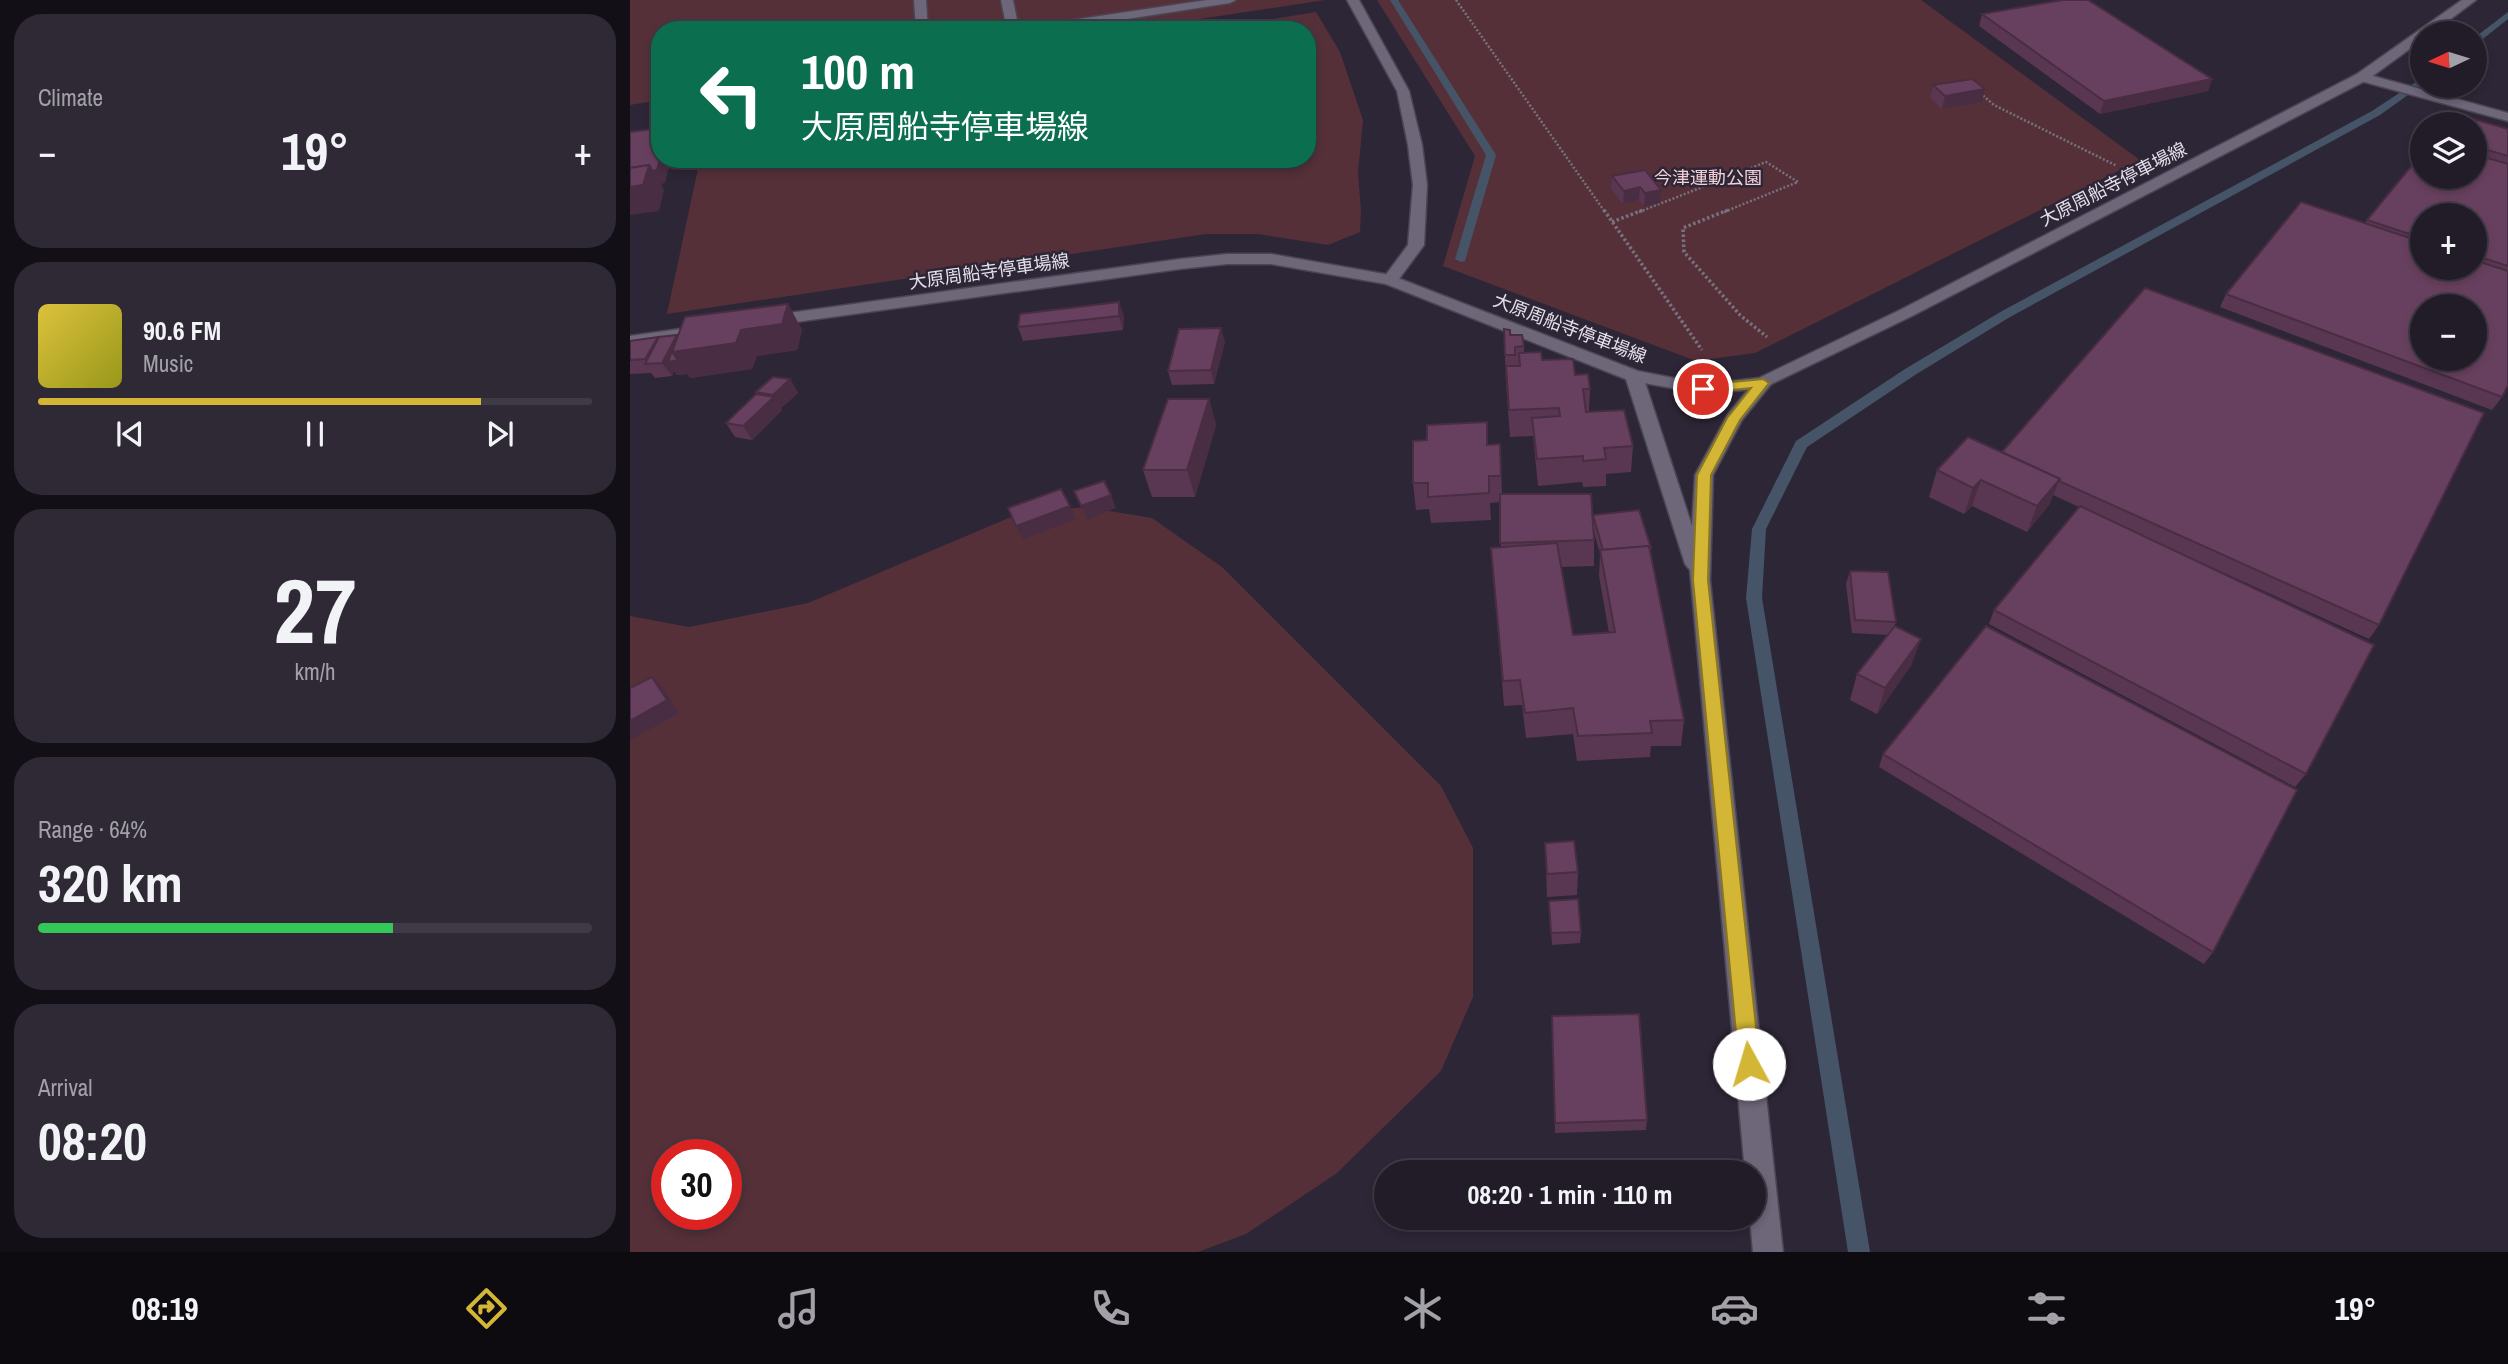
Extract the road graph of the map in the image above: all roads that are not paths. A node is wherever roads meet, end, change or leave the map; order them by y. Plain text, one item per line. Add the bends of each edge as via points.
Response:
1 (920, 0) edge
2 (1007, 0) edge
3 (1230, 0) edge
4 (1353, 0) edge
5 (2470, 0) edge
6 (1182, 4) edge
7 (921, 21) edge
8 (1011, 21) edge
9 (1069, 21) edge
10 (2441, 21) edge
11 (2410, 43) edge
12 (2362, 77) junction
13 (2508, 117) edge
14 (1390, 280) junction
15 (749, 324) edge
16 (723, 328) edge
17 (630, 341) edge
18 (1634, 376) junction
19 (1763, 383) junction
20 (1700, 580) junction
21 (1768, 1252) edge

1 - 7 main road
2 - 8 main road
3 - 6 main road
4 - 14 main road via 1403,91 1415,145 1420,185 1416,245
5 - 10 main road, 大原周船寺停車場線
6 - 9 main road
11 - 12 main road, 大原周船寺停車場線
12 - 13 main road
12 - 19 main road, 大原周船寺停車場線
14 - 15 main road, 大原周船寺停車場線 via 1293,262 1227,259
14 - 18 main road, 大原周船寺停車場線
16 - 17 main road
18 - 19 main road, 大原周船寺停車場線 via 1703,389
18 - 20 main road
19 - 20 main road via 1734,418 1704,475
20 - 21 main road

